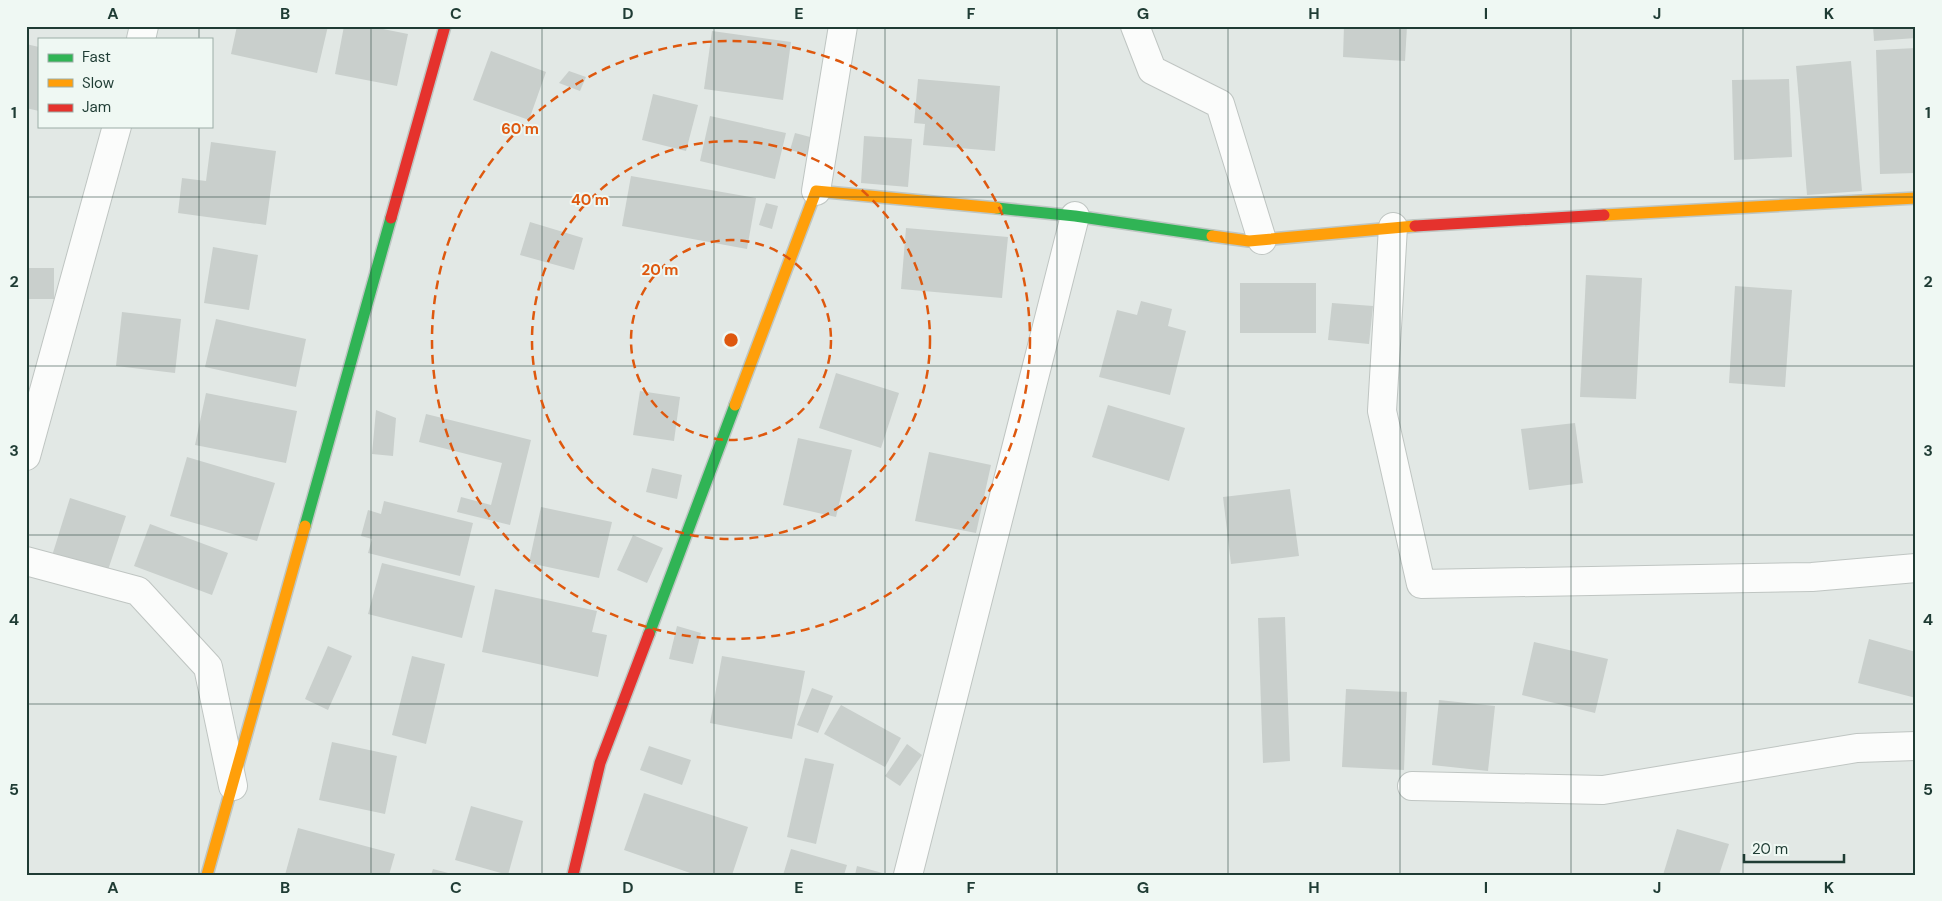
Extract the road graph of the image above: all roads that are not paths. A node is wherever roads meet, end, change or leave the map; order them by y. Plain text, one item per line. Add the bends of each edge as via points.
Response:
1 (444, 26) edge
2 (843, 26) edge
3 (1135, 26) edge
4 (116, 128) edge
5 (816, 191) junction
6 (1916, 198) edge
7 (1076, 216) junction
8 (1393, 227) junction
9 (1262, 240) junction
10 (26, 456) edge
11 (26, 561) edge
12 (1916, 568) edge
13 (1916, 746) edge
14 (232, 786) junction
15 (1412, 786) dead end
16 (207, 875) edge
17 (573, 875) edge
18 (908, 875) edge

1 - 14 street
2 - 5 street
3 - 9 street via 1152,70 1220,104
4 - 10 street
5 - 7 street
5 - 17 street via 600,763
6 - 8 street
7 - 9 street via 1249,241
7 - 18 street
8 - 9 street
8 - 12 street via 1382,411 1421,584 1812,577
11 - 14 street via 138,591 202,660 208,667
13 - 15 street via 1858,748 1603,790
14 - 16 street

